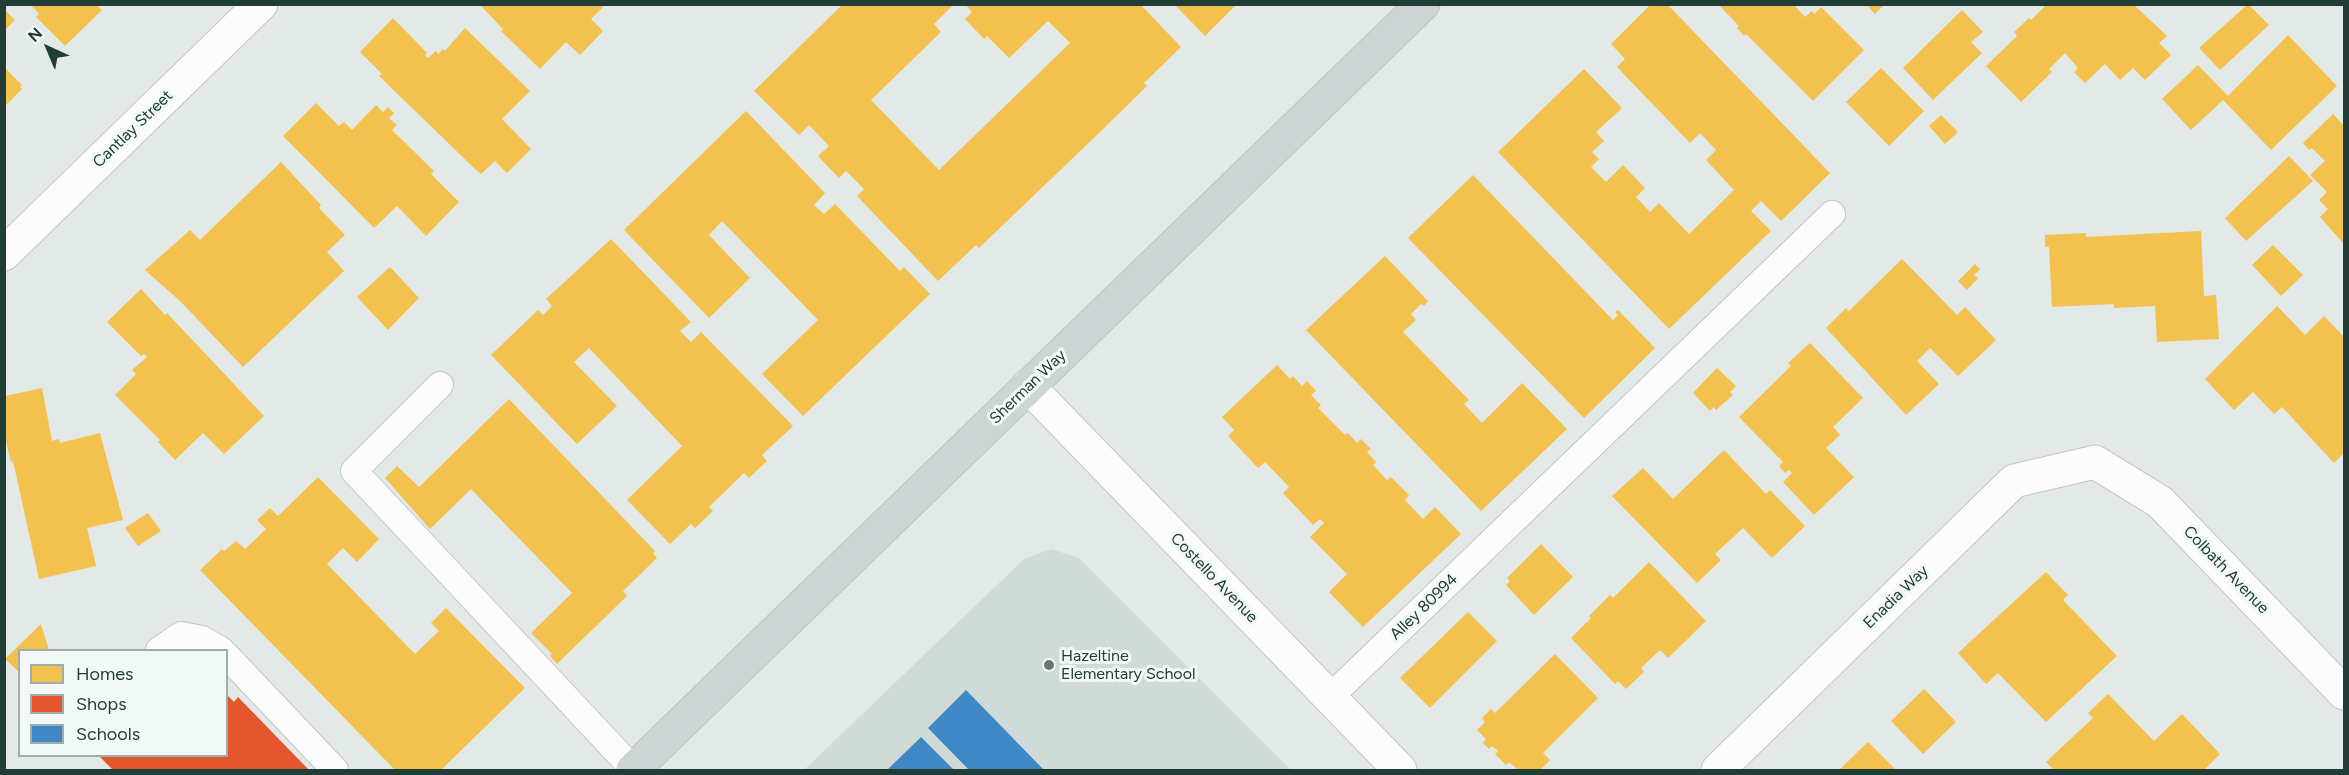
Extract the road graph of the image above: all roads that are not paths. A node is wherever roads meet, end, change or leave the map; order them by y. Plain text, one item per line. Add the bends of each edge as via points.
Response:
1 (261, 4) edge
2 (1423, 4) edge
3 (1832, 214) dead end
4 (4, 254) edge
5 (440, 385) dead end
6 (1028, 386) junction
7 (2096, 462) joint
8 (162, 649) edge
9 (218, 649) edge
10 (228, 657) edge
11 (2344, 693) edge
12 (1329, 698) junction
13 (634, 770) edge
14 (335, 771) edge
15 (1400, 771) edge
16 (1718, 771) edge

1 - 4 street, Cantlay Street
2 - 6 main road, Sherman Way
3 - 12 lane, Alley 80994
5 - 13 lane via 354,471
6 - 12 street, Costello Avenue
6 - 13 main road, Sherman Way
7 - 11 street, Colbath Avenue via 2160,502
7 - 16 street, Enadia Way via 2014,481
8 - 9 lane via 181,635 202,639
10 - 14 lane
12 - 15 street, Costello Avenue

